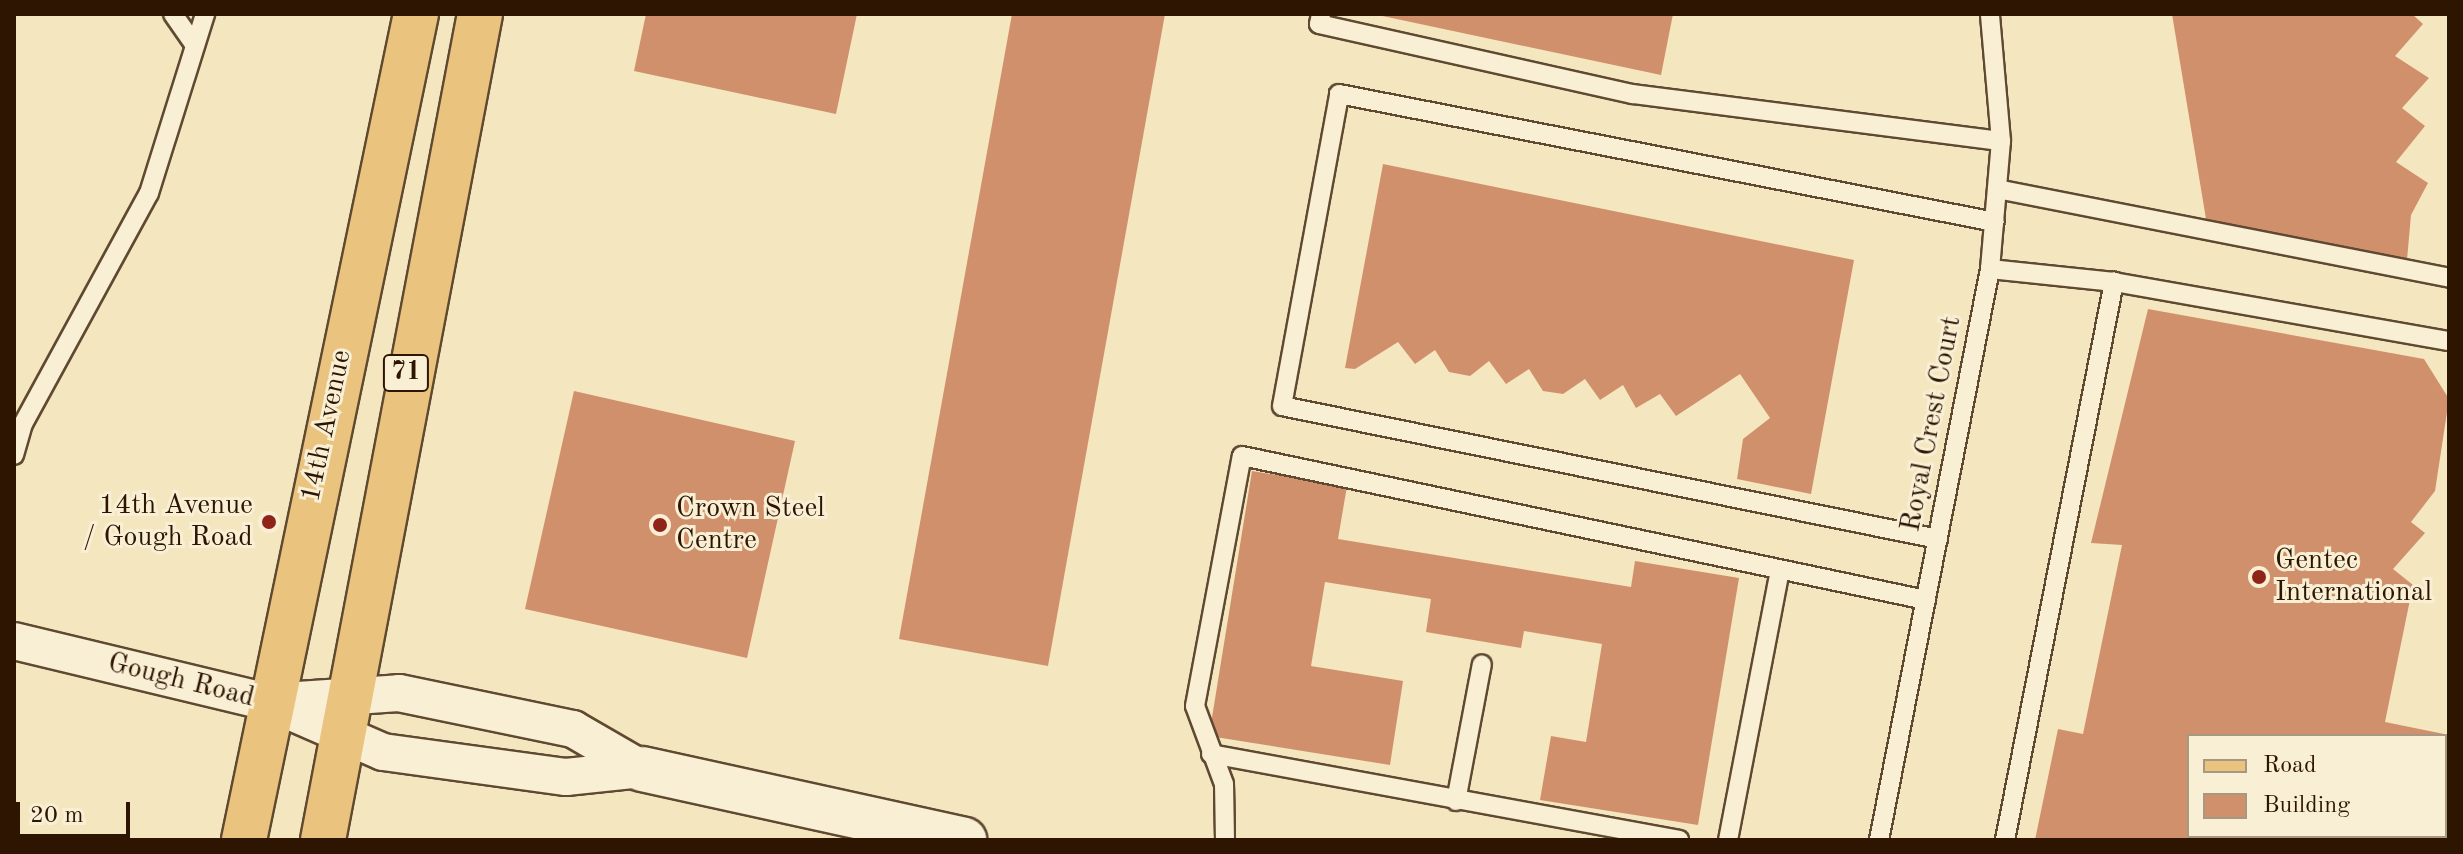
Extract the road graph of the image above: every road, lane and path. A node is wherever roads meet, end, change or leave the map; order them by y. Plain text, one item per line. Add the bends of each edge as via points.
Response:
1 (173, 14) edge
2 (205, 14) edge
3 (416, 14) edge
4 (480, 14) edge
5 (1321, 14) edge
6 (1990, 14) edge
7 (195, 45) junction
8 (2001, 141) junction
9 (1997, 189) junction
10 (1995, 222) junction
11 (1990, 269) junction
12 (2449, 278) edge
13 (2114, 282) junction
14 (2449, 341) edge
15 (14, 455) edge
16 (1938, 539) junction
17 (1780, 570) junction
18 (1926, 600) junction
19 (14, 641) edge
20 (1482, 664) dead end
21 (268, 702) junction
22 (347, 715) junction
23 (1211, 754) junction
24 (642, 769) junction
25 (1456, 801) junction
26 (244, 840) edge
27 (323, 840) edge
28 (964, 840) edge
29 (1225, 840) edge
30 (1679, 840) edge
31 (1728, 840) edge
32 (1879, 840) edge
33 (2005, 840) edge

1 - 7 lane
2 - 7 lane
3 - 21 main road, 14th Avenue / 71
4 - 22 main road, 71
5 - 8 lane via 1319,24 1633,94
6 - 8 lane, Royal Crest Court
7 - 15 lane via 149,193 23,424
8 - 9 lane, Royal Crest Court
9 - 10 lane, Royal Crest Court
9 - 12 lane
10 - 11 lane, Royal Crest Court
10 - 16 lane via 1339,94 1282,406
11 - 13 lane
11 - 16 lane, Royal Crest Court
13 - 14 lane
13 - 33 lane
16 - 18 lane, Royal Crest Court
17 - 18 lane
17 - 23 lane via 1242,456 1195,706
17 - 31 lane
18 - 32 lane, Royal Crest Court
19 - 21 street, Gough Road
20 - 25 lane
21 - 22 street, Gough Road
21 - 26 main road, 14th Avenue / 71
22 - 24 street, Gough Road via 383,752 566,777
22 - 24 street via 399,693 573,729
22 - 27 main road, 71
23 - 25 lane
23 - 29 lane via 1229,814
24 - 28 street
25 - 30 lane

